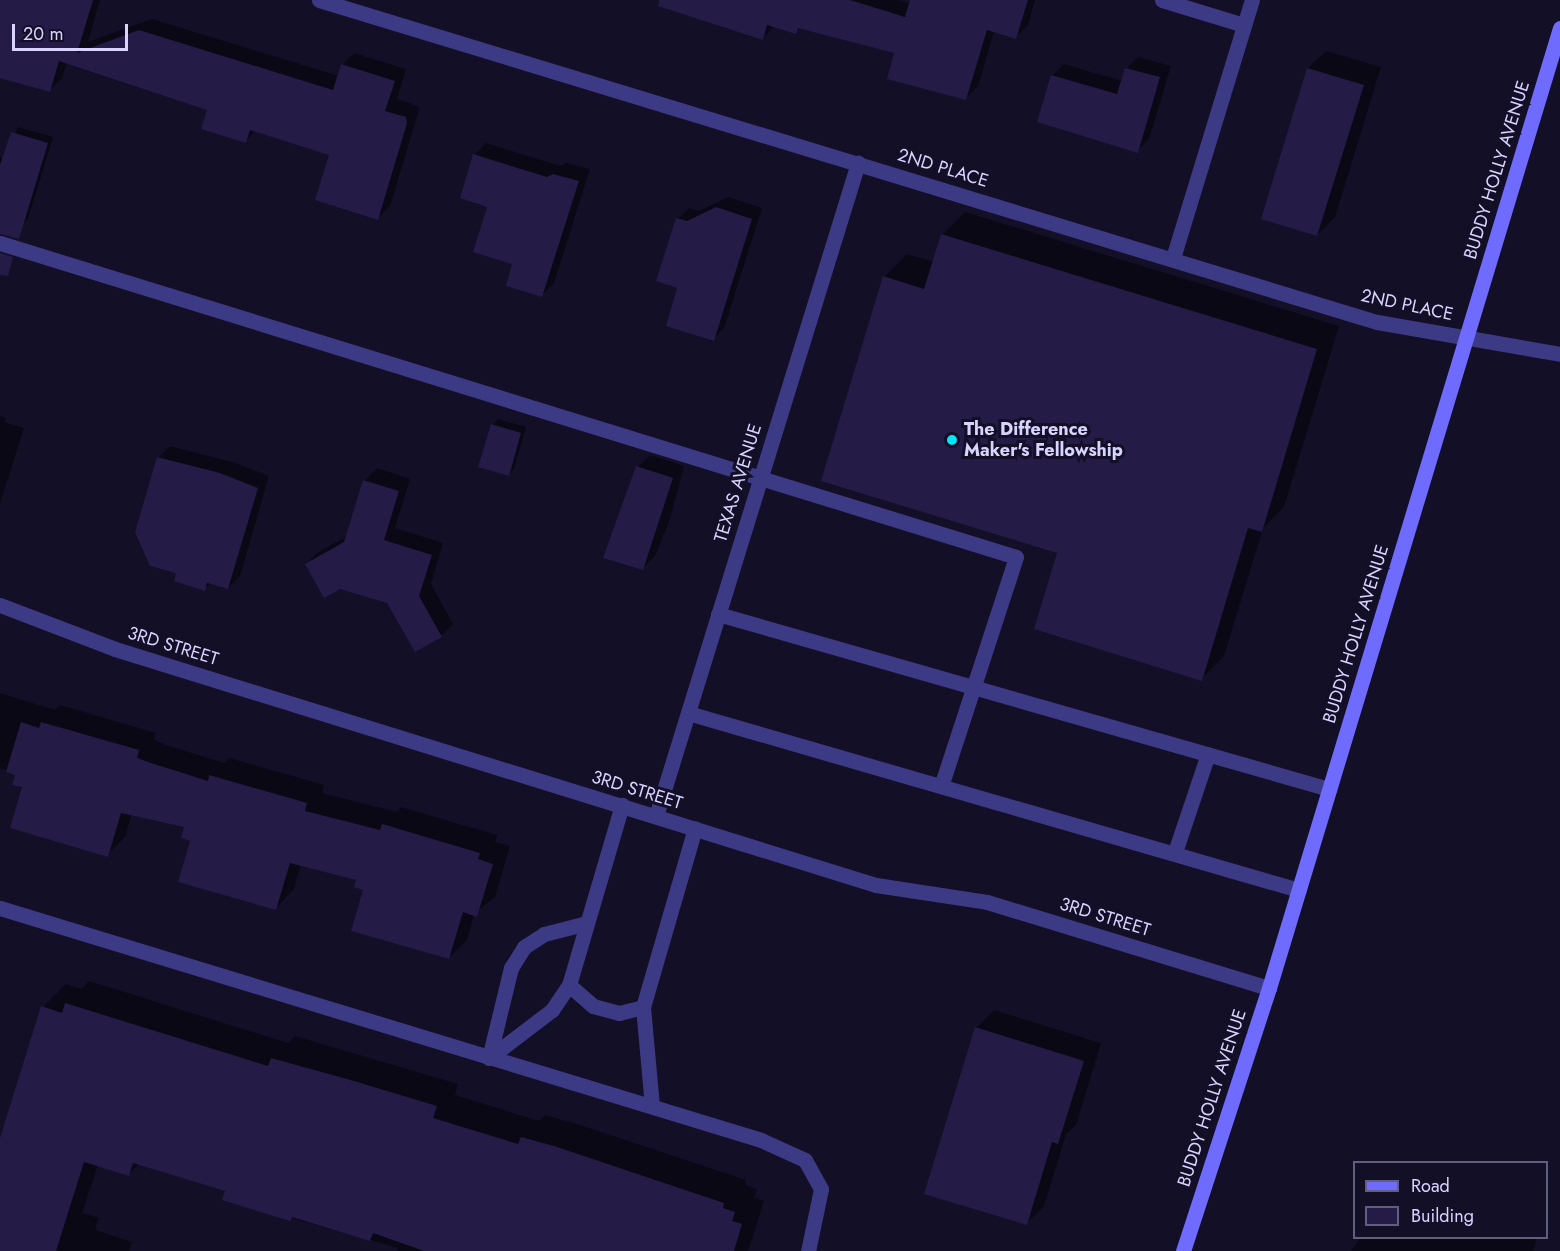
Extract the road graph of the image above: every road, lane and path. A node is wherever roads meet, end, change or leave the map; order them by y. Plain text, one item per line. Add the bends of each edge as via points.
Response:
1 (319, 0) edge
2 (1162, 0) edge
3 (1252, 0) edge
4 (1244, 25) junction
5 (1560, 28) edge
6 (858, 163) junction
7 (0, 243) edge
8 (1173, 258) junction
9 (1466, 338) junction
10 (1560, 354) edge
11 (760, 478) junction
12 (0, 605) edge
13 (718, 614) junction
14 (973, 687) junction
15 (688, 713) junction
16 (1208, 754) junction
17 (942, 784) junction
18 (1329, 789) junction
19 (622, 805) junction
20 (656, 816) junction
21 (695, 828) junction
22 (1175, 852) junction
23 (1299, 890) junction
24 (0, 908) edge
25 (587, 923) junction
26 (569, 985) junction
27 (1269, 988) junction
28 (644, 1007) junction
29 (489, 1058) junction
30 (652, 1106) junction
31 (808, 1251) edge
32 (1183, 1251) edge

1 - 6 street, 2ND PLACE
2 - 4 street
3 - 4 street
4 - 8 street
5 - 9 main road, BUDDY HOLLY AVENUE
6 - 8 street, 2ND PLACE
6 - 11 street, TEXAS AVENUE
7 - 11 street
8 - 9 street, 2ND PLACE via 1377,322
9 - 10 street, 2ND PLACE
9 - 18 main road, BUDDY HOLLY AVENUE
11 - 13 street, TEXAS AVENUE
11 - 14 street via 1016,557
12 - 19 street, 3RD STREET via 115,649
13 - 14 street
13 - 15 street, TEXAS AVENUE
14 - 16 street
14 - 17 street
15 - 17 street
15 - 20 street, TEXAS AVENUE
16 - 18 street
16 - 22 street
17 - 22 street
18 - 23 main road, BUDDY HOLLY AVENUE
19 - 20 street, 3RD STREET
19 - 25 street
20 - 21 street, 3RD STREET
21 - 27 street, 3RD STREET via 876,885 987,902
21 - 28 street
22 - 23 street
23 - 27 main road, BUDDY HOLLY AVENUE
24 - 29 street
25 - 26 street
25 - 29 street via 544,934 524,947 512,968
26 - 28 street via 592,1006 620,1013
26 - 29 street via 552,1010
27 - 32 main road, BUDDY HOLLY AVENUE
28 - 30 street
29 - 30 street
30 - 31 street via 761,1140 805,1160 821,1189

